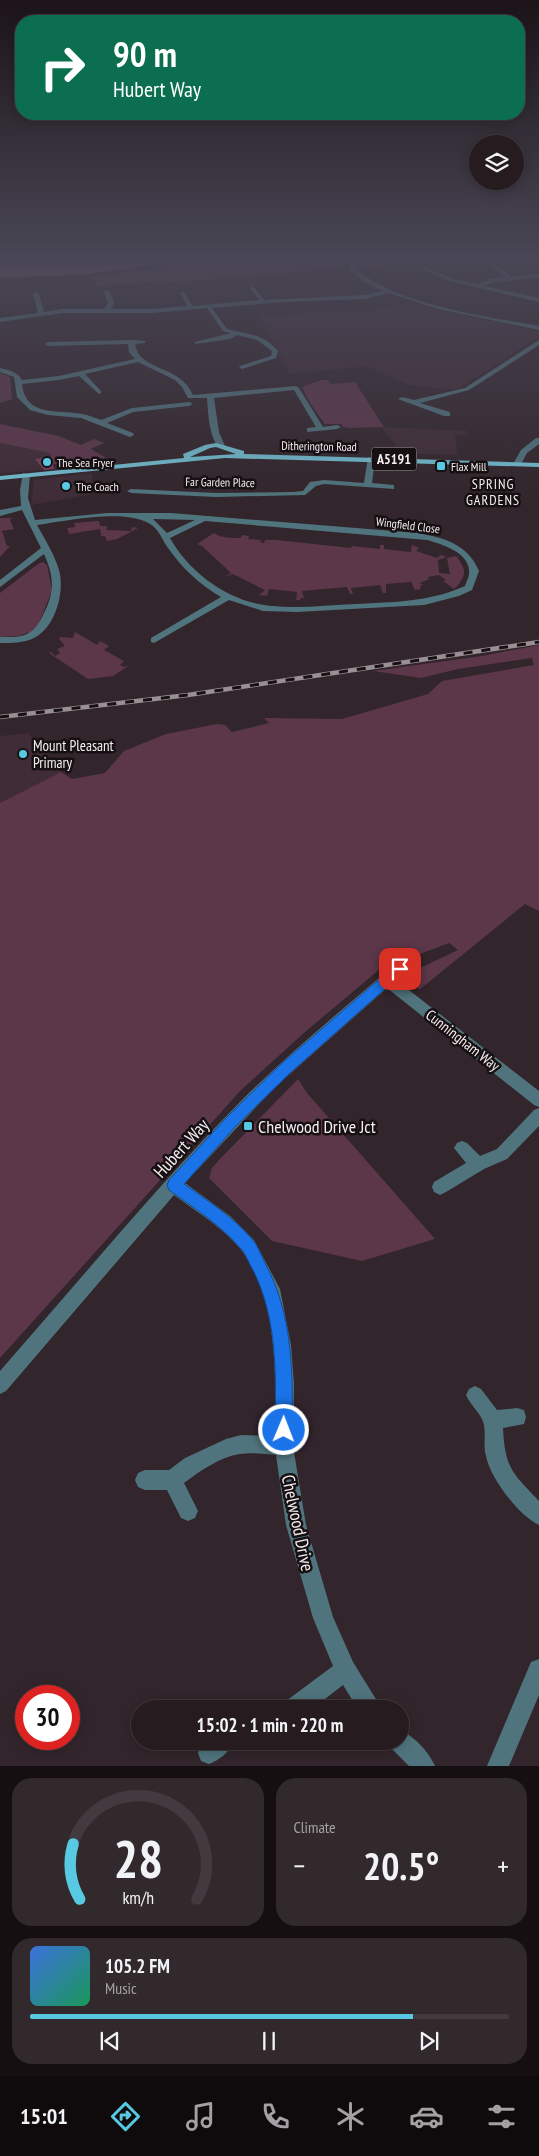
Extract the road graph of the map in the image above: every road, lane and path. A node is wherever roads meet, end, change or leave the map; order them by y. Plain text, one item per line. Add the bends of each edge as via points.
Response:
1 (222, 338) edge
2 (262, 338) edge
3 (130, 342) junction
4 (143, 342) dead end
5 (539, 342) edge
6 (197, 343) dead end
7 (48, 344) dead end
8 (140, 360) junction
9 (242, 367) dead end
10 (0, 370) edge
11 (80, 372) junction
12 (20, 382) junction
13 (86, 390) dead end
14 (402, 399) dead end
15 (210, 400) junction
16 (189, 401) junction
17 (414, 403) junction
18 (447, 414) dead end
19 (101, 423) junction
20 (337, 427) dead end
21 (321, 429) junction
22 (310, 430) dead end
23 (215, 432) junction
24 (130, 435) dead end
25 (539, 440) edge
26 (202, 449) junction
27 (224, 450) junction
28 (209, 458) junction
29 (371, 459) junction
30 (170, 461) junction
31 (517, 464) junction
32 (539, 465) edge
33 (26, 475) junction
34 (0, 478) edge
35 (151, 483) dead end
36 (368, 485) junction
37 (391, 487) dead end
38 (131, 491) dead end
39 (148, 492) junction
40 (26, 508) junction
41 (0, 513) edge
42 (141, 516) junction
43 (211, 520) junction
44 (33, 523) junction
45 (166, 537) junction
46 (46, 548) junction
47 (0, 584) edge
48 (228, 597) junction
49 (0, 640) edge
50 (154, 640) dead end
51 (412, 958) dead end
52 (388, 980) junction
53 (539, 1100) edge
54 (539, 1115) edge
55 (462, 1148) dead end
56 (478, 1164) junction
57 (174, 1185) junction
58 (440, 1187) dead end
59 (0, 1385) edge
60 (475, 1395) dead end
61 (517, 1417) dead end
62 (494, 1420) junction
63 (284, 1446) junction
64 (145, 1480) dead end
65 (172, 1480) junction
66 (188, 1511) dead end
67 (539, 1515) edge
68 (345, 1670) junction
69 (539, 1670) edge
70 (308, 1700) edge
71 (365, 1700) edge
72 (409, 1750) edge
73 (424, 1766) edge
74 (498, 1766) edge

1 - 6 street
2 - 9 street via 275,351 274,357
3 - 4 street
3 - 7 street
3 - 8 street via 131,350
5 - 17 street via 467,389 454,394 427,396
8 - 11 street
8 - 16 street via 183,382 188,389
10 - 12 street via 17,375
11 - 12 street
11 - 13 street via 97,390
12 - 19 street via 21,397 31,407
14 - 17 street
15 - 16 street
15 - 21 street via 294,386
15 - 23 street
16 - 19 street via 132,410
17 - 18 street
19 - 24 street
20 - 21 street
21 - 22 street
23 - 26 street
23 - 27 street
25 - 31 street via 524,452
26 - 27 main road, Ditherington Road / A5191
26 - 28 main road via 200,454
26 - 30 main road, Ditherington Road / A5191
27 - 28 main road, Ditherington Road / A5191
27 - 29 main road, Ditherington Road / A5191 via 271,456
28 - 30 main road, Ditherington Road / A5191
29 - 31 main road, Ditherington Road / A5191
29 - 36 street
30 - 33 main road, Ditherington Road / A5191
31 - 32 main road, A5191
33 - 34 main road, Ditherington Road / A5191
33 - 40 street via 23,492
35 - 39 street
36 - 37 street
36 - 39 street, Far Garden Place via 320,482 311,485 307,492 236,496
38 - 39 street, Far Garden Place
40 - 41 street
40 - 44 street
42 - 43 street, Wingfield Close
42 - 44 street, Wingfield Close via 78,517
42 - 45 street, Wingfield Close via 161,528
43 - 45 street, Wingfield Close via 195,523
43 - 48 street, Wingfield Close via 432,539 467,555 474,571 469,588 457,594 422,601 298,609 270,608
44 - 46 street
45 - 48 street, Wingfield Close via 173,550 199,577
46 - 47 street
46 - 49 street via 53,564 58,592 46,622 31,636
48 - 50 street
51 - 52 street, Hubert Way
52 - 53 street, Cunningham Way
52 - 57 street, Hubert Way via 274,1080
54 - 56 street via 502,1154
55 - 56 street
56 - 58 street
57 - 59 street, Hubert Way
57 - 63 street, Chelwood Drive via 224,1222 248,1246 271,1289 282,1345
60 - 62 street
61 - 62 street
62 - 67 street via 495,1456 509,1484
63 - 65 street via 240,1444 226,1448 192,1465
63 - 68 street, Chelwood Drive via 296,1525 308,1573 322,1618
64 - 65 street
65 - 66 street
68 - 70 street
68 - 71 street, Chelwood Drive
69 - 74 street
72 - 73 street

